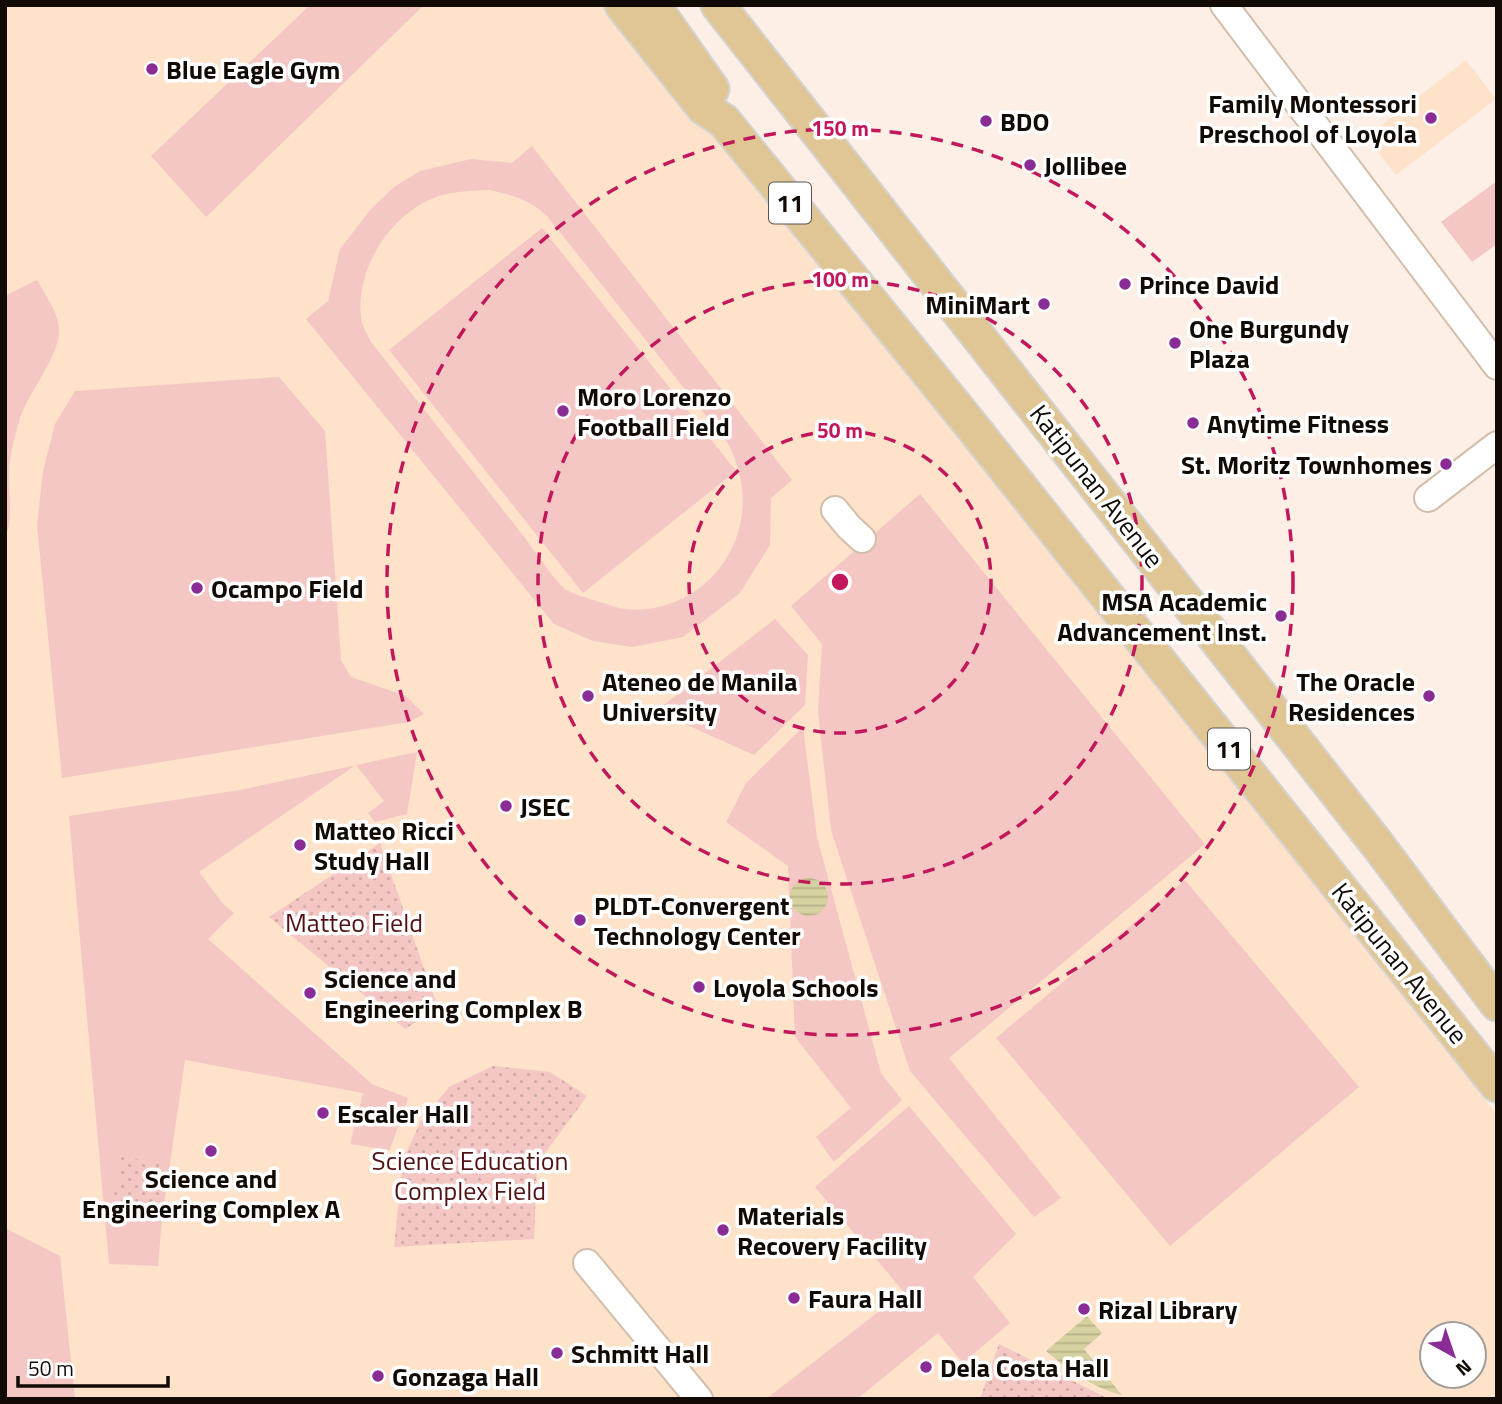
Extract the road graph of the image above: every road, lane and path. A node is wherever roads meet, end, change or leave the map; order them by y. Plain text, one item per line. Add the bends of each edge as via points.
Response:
1 (621, 5) edge
2 (653, 5) edge
3 (718, 5) edge
4 (1224, 5) edge
5 (724, 121) junction
6 (1497, 366) edge
7 (1497, 445) edge
8 (1428, 498) dead end
9 (835, 510) dead end
10 (862, 539) dead end
11 (1497, 1004) edge
12 (1497, 1085) edge
13 (587, 1264) dead end
14 (699, 1399) edge

1 - 5 main road, Katipunan Avenue / 11 via 702,107
2 - 5 main road, Katipunan Avenue / 11 via 715,93
3 - 11 main road, Katipunan Avenue / 11 via 1377,844
4 - 6 street
5 - 12 main road, Katipunan Avenue / 11
7 - 8 street
9 - 10 street
13 - 14 street

